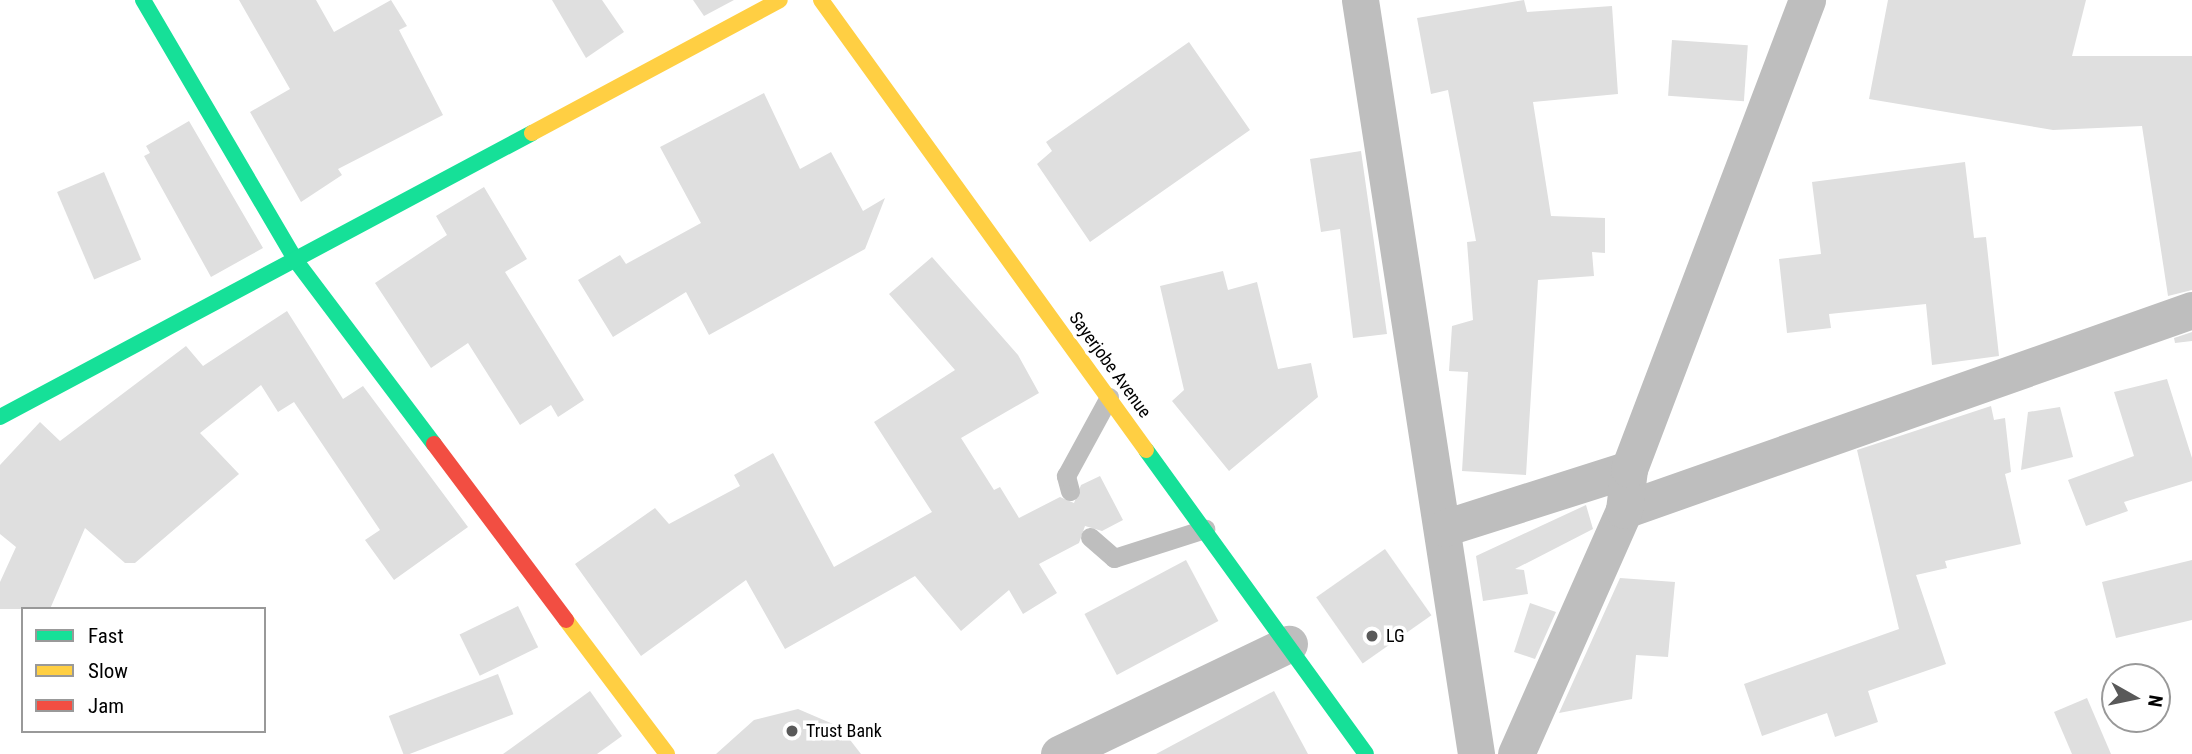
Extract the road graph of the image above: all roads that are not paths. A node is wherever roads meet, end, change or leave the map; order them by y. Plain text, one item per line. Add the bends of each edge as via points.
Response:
1 (144, 0) edge
2 (780, 0) edge
3 (821, 0) edge
4 (1360, 0) edge
5 (1807, 0) edge
6 (296, 261) junction
7 (2192, 310) edge
8 (1109, 397) junction
9 (0, 417) edge
10 (1629, 469) junction
11 (1070, 491) dead end
12 (1625, 510) junction
13 (1444, 528) junction
14 (1205, 529) junction
15 (1090, 537) dead end
16 (1289, 645) junction
17 (667, 754) edge
18 (1059, 754) edge
19 (1366, 754) edge
20 (1476, 754) edge
21 (1516, 754) edge

1 - 6 street
2 - 6 street
3 - 8 street, Sayerjobe Avenue
4 - 13 street
5 - 10 street
6 - 9 street
6 - 17 street
7 - 12 street
8 - 11 lane via 1066,476
8 - 14 street, Sayerjobe Avenue
10 - 12 street
10 - 13 street
12 - 21 street
13 - 20 street
14 - 15 lane via 1114,558
14 - 16 street, Sayerjobe Avenue
16 - 18 street
16 - 19 street, Sayerjobe Avenue

